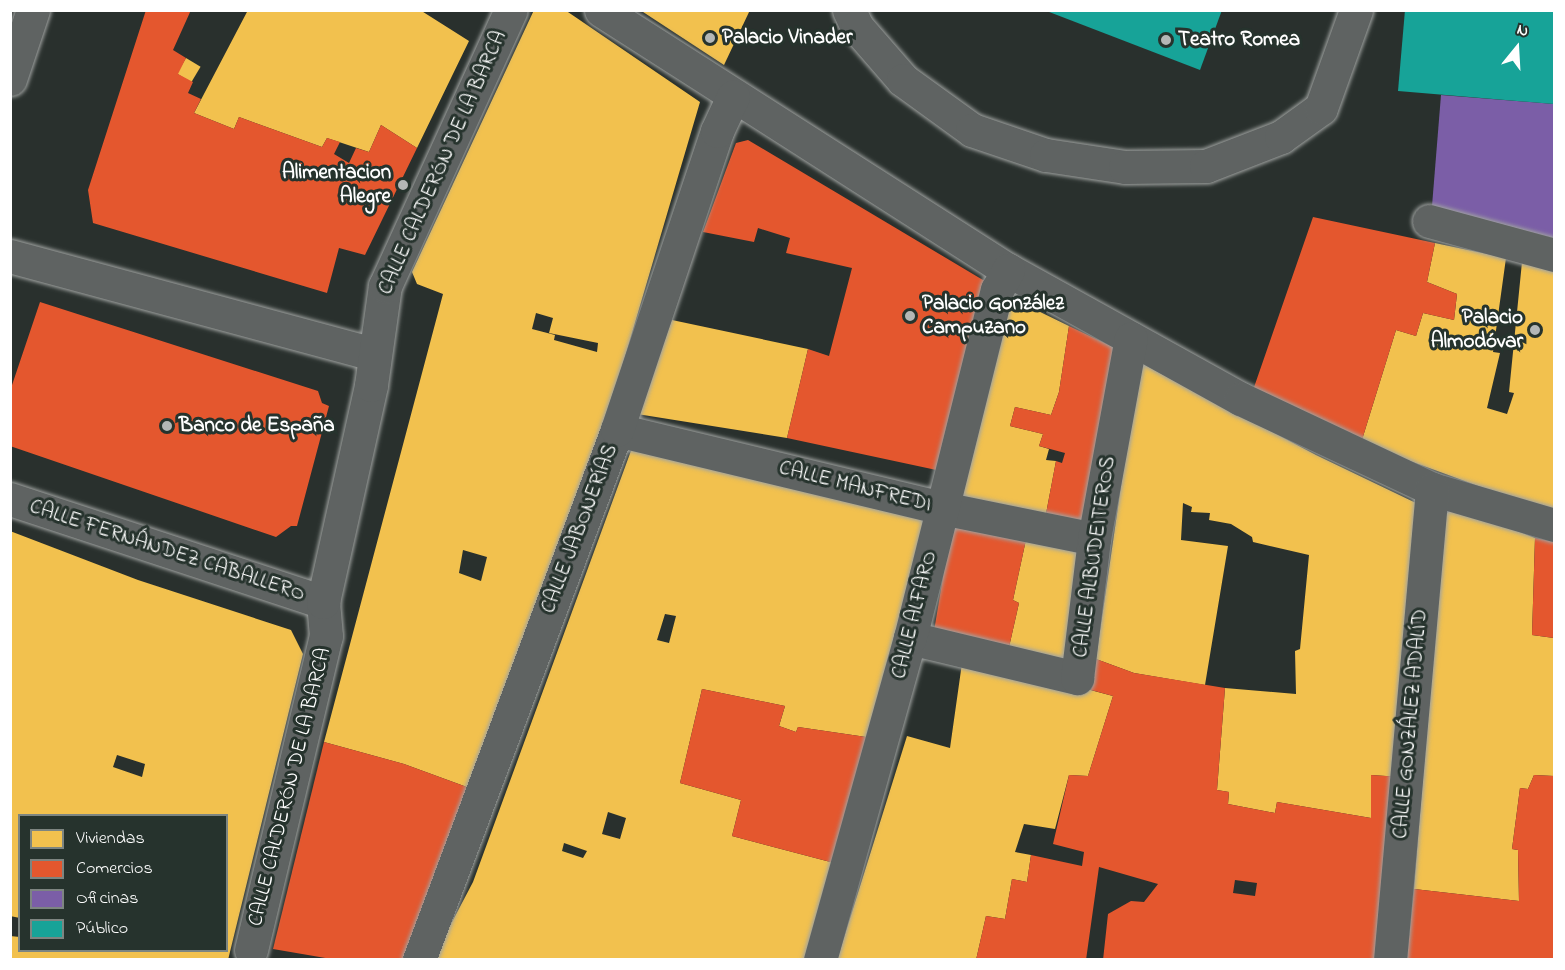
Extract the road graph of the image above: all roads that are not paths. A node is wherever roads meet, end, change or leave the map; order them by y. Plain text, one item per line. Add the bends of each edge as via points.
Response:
1 (33, 10) edge
2 (511, 10) edge
3 (601, 10) edge
4 (849, 10) edge
5 (1356, 10) edge
6 (10, 79) edge
7 (734, 97) junction
8 (1429, 221) dead end
9 (1554, 255) edge
10 (10, 256) edge
11 (1008, 270) junction
12 (1131, 339) junction
13 (374, 354) junction
14 (617, 430) junction
15 (1432, 489) junction
16 (10, 499) edge
17 (942, 508) junction
18 (1554, 525) edge
19 (1094, 539) junction
20 (323, 602) junction
21 (910, 638) junction
22 (251, 950) dead end
23 (419, 960) edge
24 (820, 960) edge
25 (1389, 960) edge

1 - 6 street
2 - 13 street, CALLE CALDERÓN DE LA BARCA via 385,286
3 - 7 street
4 - 5 street via 857,27 903,80 972,130 1046,155 1125,167 1206,166 1281,137 1320,108
7 - 11 street
7 - 14 street, CALLE JABONERÍAS via 717,131
8 - 9 street
10 - 13 street
11 - 12 street
11 - 17 street, CALLE ALFARO via 997,290
12 - 15 street via 1241,399
12 - 19 street, CALLE ALBUDEITEROS
13 - 20 street, CALLE CALDERÓN DE LA BARCA via 364,418
14 - 17 street, CALLE MANFREDI
14 - 23 street, CALLE JABONERÍAS
15 - 18 street
15 - 25 street, CALLE GONZÁLEZ ADALÍD
16 - 20 street, CALLE FERNÁNDEZ CABALLERO
17 - 19 street, CALLE MANFREDI
17 - 21 street, CALLE ALFARO
19 - 21 street, CALLE ALBUDEITEROS via 1077,678
20 - 22 street, CALLE CALDERÓN DE LA BARCA via 326,636
21 - 24 street, CALLE ALFARO

